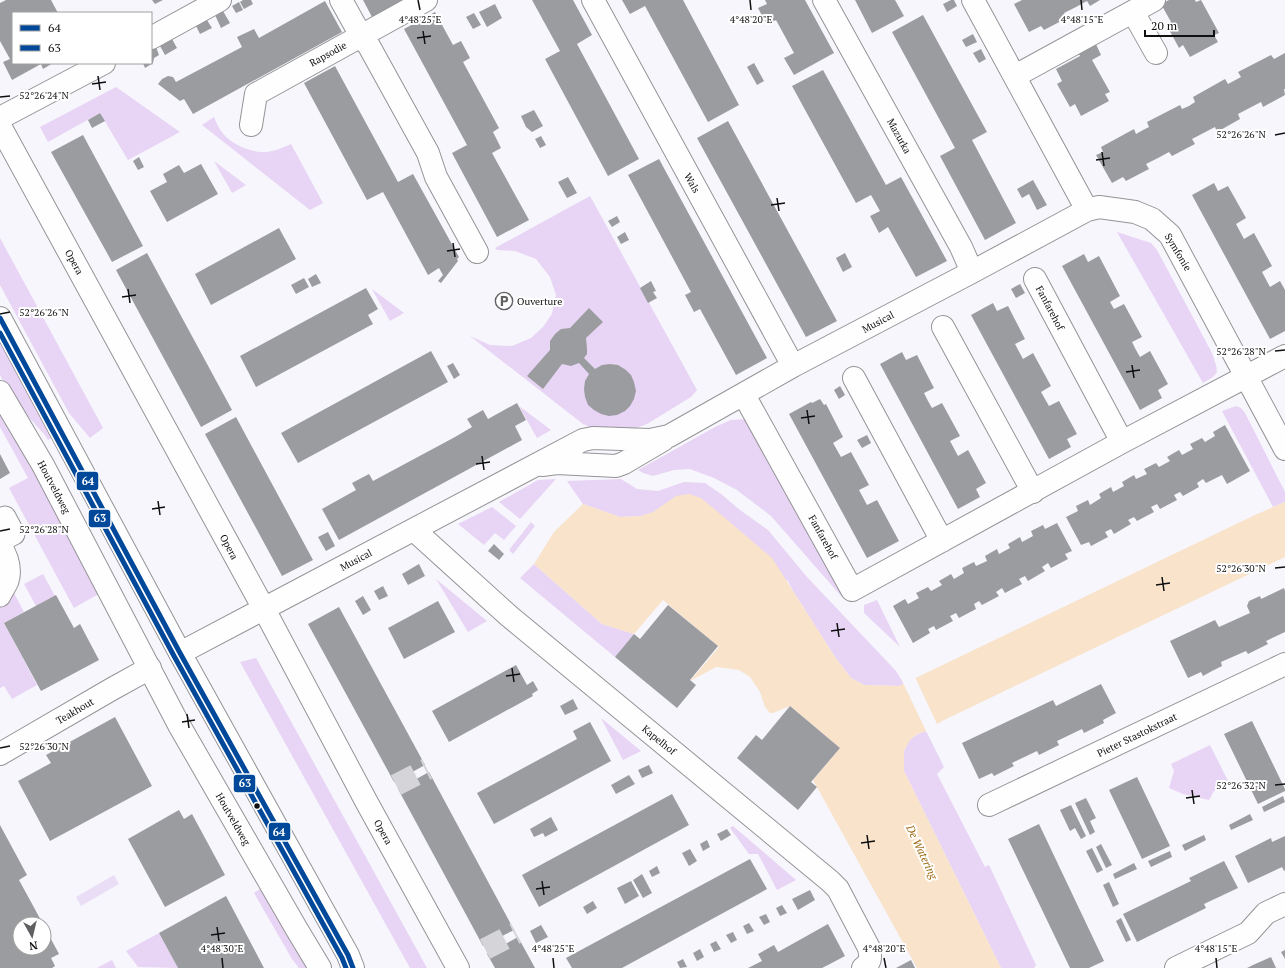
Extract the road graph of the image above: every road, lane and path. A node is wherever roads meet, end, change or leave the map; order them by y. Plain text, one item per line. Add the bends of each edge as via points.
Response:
1 (220, 0) edge
2 (341, 0) edge
3 (426, 0) edge
4 (593, 0) edge
5 (824, 0) edge
6 (973, 0) edge
7 (1154, 0) edge
8 (1133, 12) junction
9 (362, 36) junction
10 (152, 37) edge
11 (1156, 53) dead end
12 (102, 64) edge
13 (1015, 76) junction
14 (0, 118) edge
15 (251, 125) dead end
16 (0, 126) edge
17 (1088, 210) junction
18 (477, 252) dead end
19 (972, 272) junction
20 (1035, 279) dead end
21 (0, 318) edge
22 (943, 327) dead end
23 (1285, 356) edge
24 (793, 366) junction
25 (1246, 376) junction
26 (854, 378) dead end
27 (0, 392) edge
28 (744, 394) junction
29 (1122, 442) junction
30 (1285, 449) edge
31 (1033, 492) junction
32 (5, 517) dead end
33 (414, 530) junction
34 (942, 541) junction
35 (0, 542) edge
36 (0, 596) edge
37 (264, 609) junction
38 (180, 653) junction
39 (1285, 664) edge
40 (150, 668) junction
41 (0, 754) edge
42 (989, 805) dead end
43 (1285, 904) edge
44 (320, 968) edge
45 (353, 968) edge
46 (458, 968) edge
47 (863, 968) edge
48 (1176, 968) edge

1 - 10 street
2 - 9 street
3 - 9 street, Rapsodie
4 - 24 street, Wals
5 - 19 street, Mazurka via 961,247
6 - 13 street
7 - 8 street
8 - 11 street
8 - 13 street
9 - 15 street, Rapsodie via 256,94
9 - 18 street via 428,153 436,178
12 - 14 street
13 - 17 street
16 - 37 street, Opera
17 - 19 street, Musical
17 - 25 street, Symfonie via 1098,207 1134,212 1152,219 1170,235
19 - 24 street, Musical
20 - 29 street, Fanfarehof
21 - 38 street
22 - 31 street
23 - 25 street, Fanfarehof
24 - 28 street, Musical
25 - 29 street, Fanfarehof
25 - 30 street, Symfonie
26 - 34 street
27 - 40 street, Houtveldweg via 43,465
28 - 33 street, Musical via 669,436 650,440 583,440
28 - 34 street, Fanfarehof via 852,590
29 - 31 street, Fanfarehof
31 - 34 street, Fanfarehof
32 - 35 street via 14,534
33 - 37 street, Musical
33 - 47 street, Kapelhof via 509,616 830,881 838,890 869,948 871,956
35 - 36 street via 9,565 8,580
37 - 38 street, Musical
37 - 46 street, Opera
38 - 40 street
38 - 45 street
39 - 42 street, Pieter Stastokstraat
40 - 41 street, Teakhout
40 - 44 street, Houtveldweg via 180,725
43 - 48 street via 1266,913 1248,933

